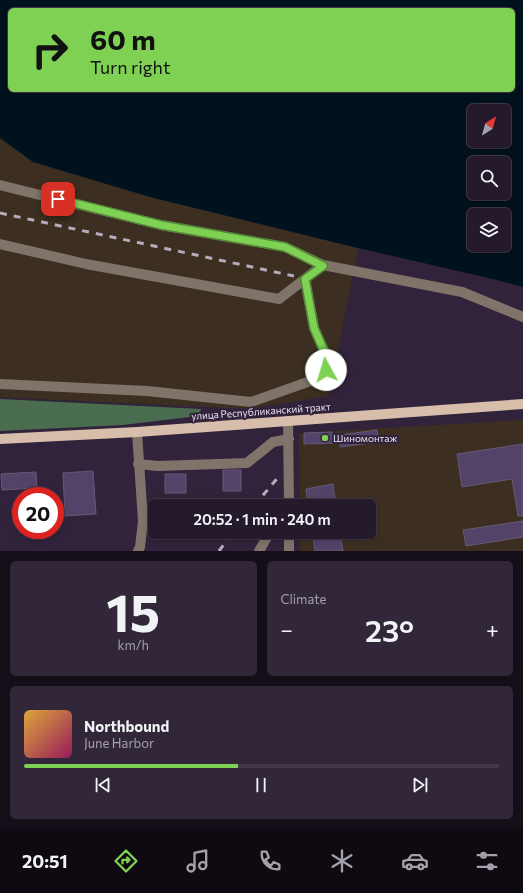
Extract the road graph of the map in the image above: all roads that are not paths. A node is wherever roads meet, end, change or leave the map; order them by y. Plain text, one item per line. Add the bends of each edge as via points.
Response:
1 (0, 185) edge
2 (0, 244) edge
3 (323, 266) junction
4 (305, 279) junction
5 (523, 317) edge
6 (0, 384) edge
7 (523, 404) edge
8 (288, 421) junction
9 (138, 432) junction
10 (0, 439) edge
11 (289, 439) junction
12 (138, 464) junction
13 (288, 499) edge
14 (266, 539) edge
15 (289, 539) edge
16 (138, 551) edge
17 (259, 551) edge
18 (290, 551) edge

1 - 3 street via 161,225 285,247
2 - 4 street via 86,264 279,299
3 - 4 street
3 - 5 street via 462,292
4 - 6 street via 314,328 327,358 326,370 319,378 258,400 251,402 147,391
7 - 8 main road, улица Республиканский тракт
8 - 9 main road, улица Республиканский тракт
8 - 11 street
9 - 10 main road, улица Республиканский тракт
9 - 12 street
11 - 12 street via 273,442 247,463 158,466
11 - 13 street
12 - 16 street via 143,521
14 - 17 street
15 - 18 street

